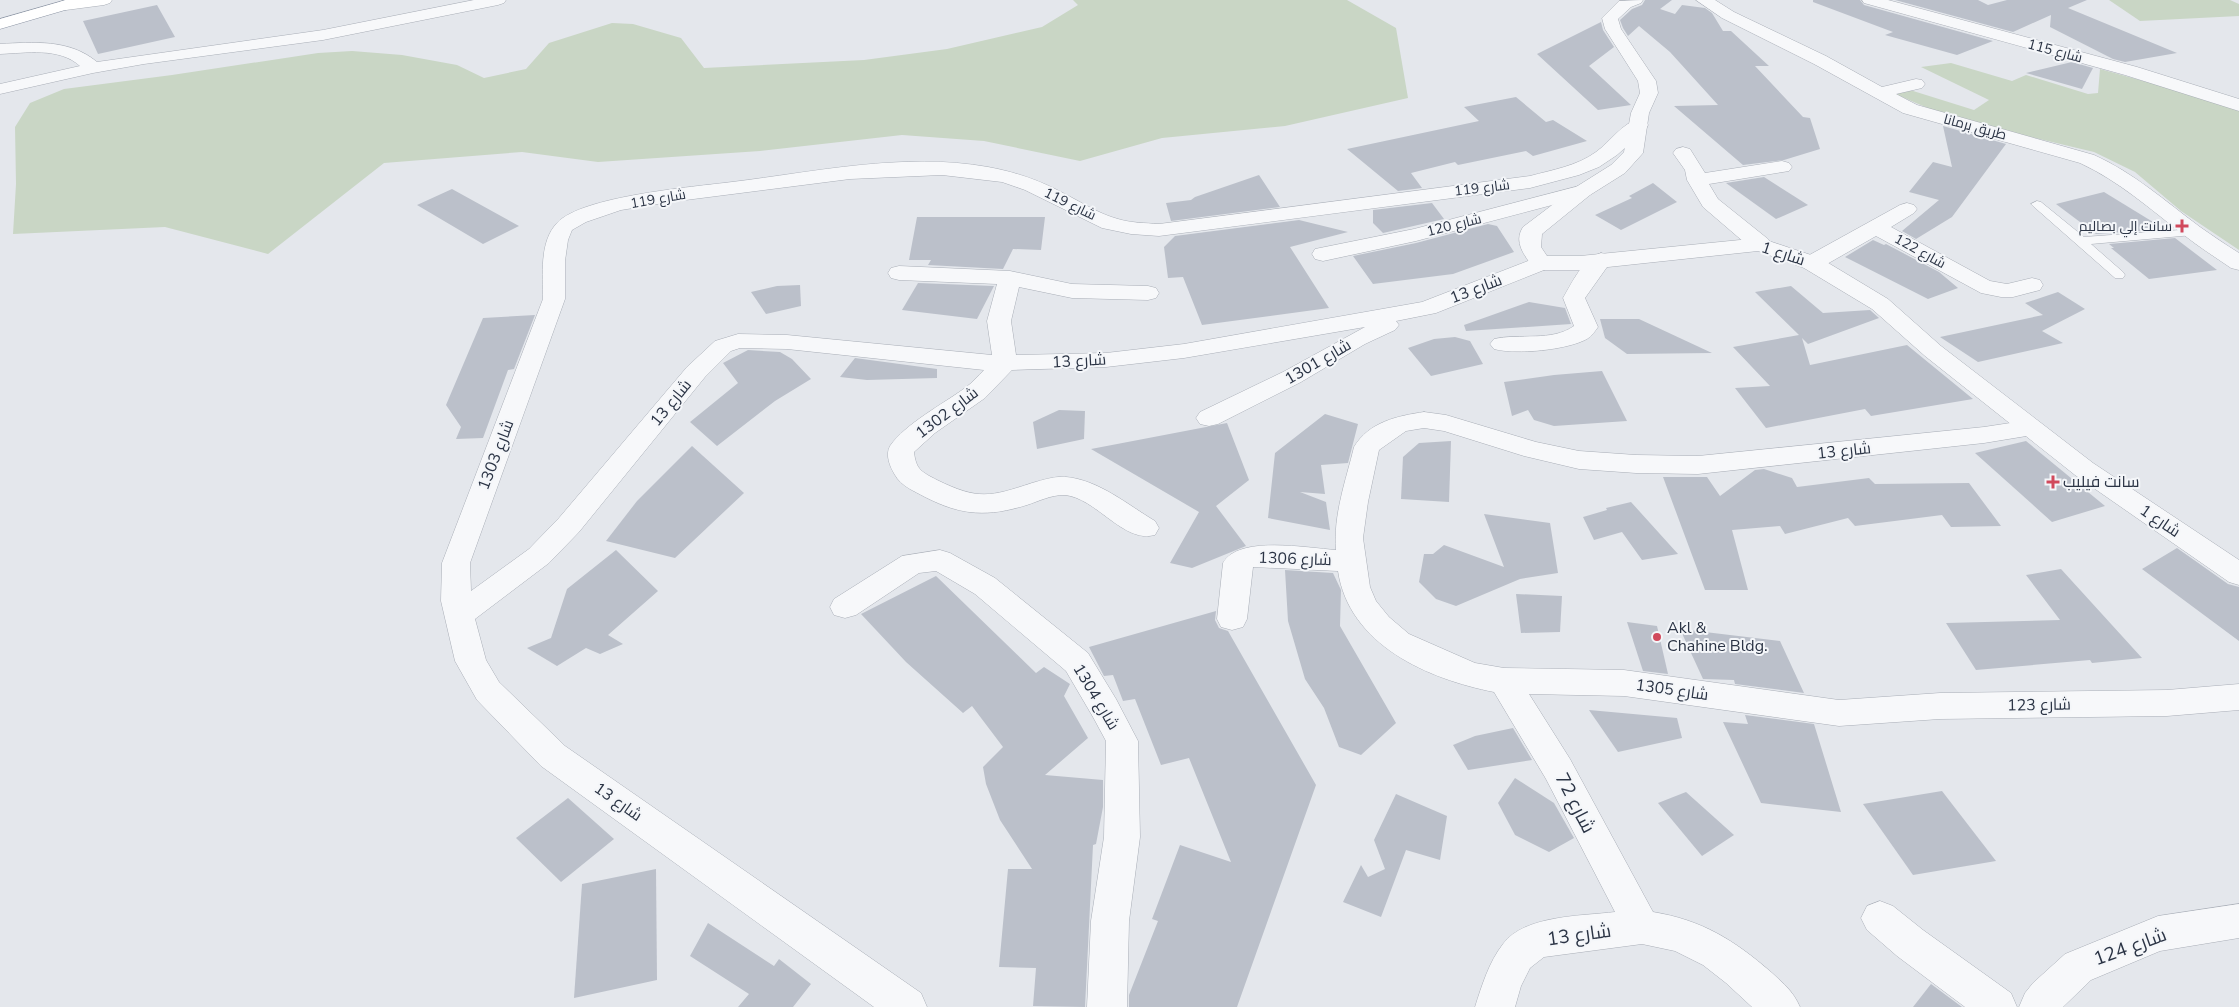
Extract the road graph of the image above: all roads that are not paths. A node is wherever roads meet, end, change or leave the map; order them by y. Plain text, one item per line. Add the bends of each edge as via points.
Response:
1 (104, 0) edge
2 (498, 0) edge
3 (1635, 0) edge
4 (1704, 0) edge
5 (1870, 0) edge
6 (71, 4) junction
7 (0, 10) edge
8 (0, 24) edge
9 (0, 48) edge
10 (93, 68) junction
11 (1916, 84) dead end
12 (0, 89) edge
13 (1875, 100) junction
14 (2239, 106) edge
15 (1639, 125) junction
16 (1924, 126) dead end
17 (1683, 153) dead end
18 (1782, 167) dead end
19 (1697, 180) junction
20 (1583, 191) junction
21 (2037, 204) dead end
22 (1907, 209) dead end
23 (1876, 227) junction
24 (2193, 232) junction
25 (2081, 241) junction
26 (1760, 244) junction
27 (1323, 254) dead end
28 (1602, 260) junction
29 (1541, 263) junction
30 (1812, 263) junction
31 (2239, 263) edge
32 (899, 273) dead end
33 (2118, 275) dead end
34 (1010, 278) junction
35 (2032, 285) dead end
36 (1148, 293) dead end
37 (554, 299) joint
38 (1428, 308) junction
39 (1502, 344) dead end
40 (1005, 364) junction
41 (1209, 418) dead end
42 (2030, 428) junction
43 (1146, 528) dead end
44 (1351, 561) junction
45 (2239, 574) edge
46 (845, 606) dead end
47 (460, 614) junction
48 (1232, 619) dead end
49 (1504, 681) junction
50 (2239, 697) edge
51 (1839, 714) joint
52 (1880, 918) dead end
53 (2239, 921) edge
54 (1642, 927) junction
55 (907, 1007) edge
56 (1107, 1007) edge
57 (1495, 1007) edge
58 (1780, 1007) edge
59 (1997, 1007) edge
60 (2039, 1007) edge

1 - 6 main road
2 - 10 street via 323,35
3 - 15 street via 1625,4 1610,18 1613,29 1647,81 1649,93 1640,113
4 - 13 street, طريق برمانا
5 - 14 street, شارع 115 via 2131,71
6 - 7 main road
6 - 8 main road
9 - 10 street via 69,51 84,58
10 - 12 street
11 - 13 street
13 - 16 street via 1894,118
13 - 24 street, طريق برمانا via 2109,168
15 - 20 street via 1632,153 1618,169
15 - 37 street, شارع 119 via 1609,152 1589,164 1569,173 1530,182 1159,230 1105,222 1008,177 953,170 845,175 657,197 580,216 564,227 558,234
17 - 19 street via 1695,170
18 - 19 street
19 - 26 street via 1710,203
20 - 27 street, شارع 120 via 1416,235
20 - 29 street via 1531,232 1530,248
21 - 25 lane
22 - 23 street
23 - 30 street, شارع 122
23 - 35 street, شارع 122 via 1982,286 2010,292
24 - 25 lane
24 - 31 street, طريق برمانا
25 - 33 lane
26 - 28 street, شارع 1
26 - 30 street, شارع 1
28 - 29 street, شارع 1
28 - 39 street via 1574,298 1586,327 1584,331 1555,341
29 - 38 street, شارع 13
30 - 42 street, شارع 1 via 1880,304
32 - 34 street
34 - 36 street via 1072,291
34 - 40 street via 998,321
37 - 47 street, شارع 1303 via 456,563 456,601
38 - 40 street, شارع 13 via 1184,351 1106,360
38 - 41 street, شارع 1301 via 1357,339 1292,377
40 - 43 street, شارع 1302 via 976,392 926,427 902,450 906,474 952,500 974,505 996,504 1041,490 1067,486 1086,493
40 - 47 street, شارع 13 via 778,341 738,341 723,346 696,372 569,525 539,556
42 - 44 street, شارع 13 via 1698,466 1579,460 1533,450 1446,423 1424,420 1399,424 1367,447 1354,502
42 - 45 street, شارع 1 via 2084,469
44 - 48 street, شارع 1306 via 1245,558 1237,563
44 - 49 street, شارع 13 via 1355,587 1363,606 1398,642 1472,675
46 - 56 street, شارع 1304 via 912,563 940,560 985,586 1077,662 1122,741 1122,837 1110,921
47 - 55 street, شارع 13 via 471,661 488,691 553,756
49 - 51 street, شارع 1305 via 1624,683
49 - 54 street, شارع 72 via 1558,769
50 - 51 street, شارع 123 via 2167,703 1940,706
52 - 59 street
53 - 60 street, شارع 124 via 2158,934 2078,967
54 - 57 street, شارع 13 via 1535,941 1517,955 1503,980
54 - 58 street via 1680,934 1716,952

